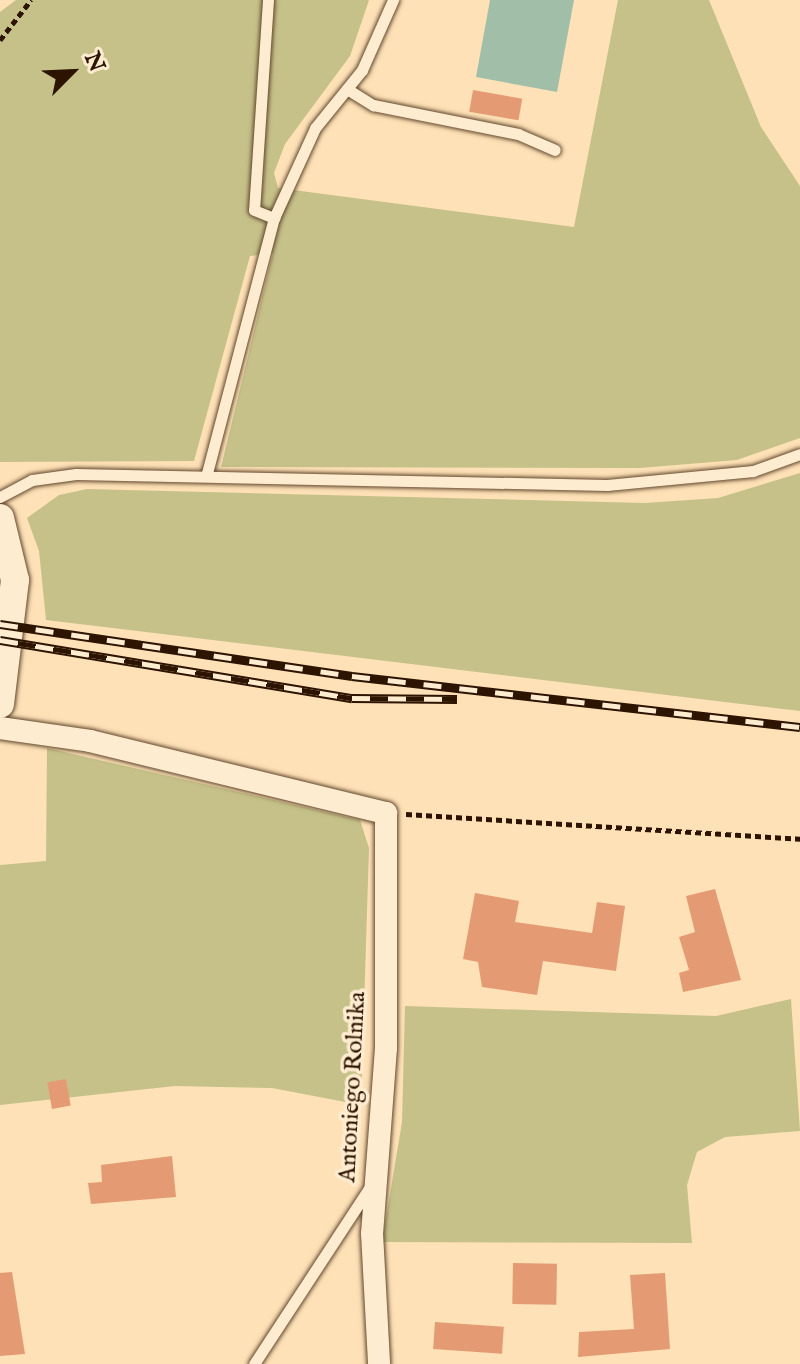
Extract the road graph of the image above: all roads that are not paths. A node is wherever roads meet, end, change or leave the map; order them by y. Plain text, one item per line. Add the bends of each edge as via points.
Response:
1 (268, 0) edge
2 (393, 0) edge
3 (347, 89) junction
4 (555, 150) dead end
5 (274, 218) junction
6 (800, 454) edge
7 (207, 473) junction
8 (0, 497) edge
9 (0, 518) edge
10 (0, 704) edge
11 (0, 728) edge
12 (373, 1182) junction
13 (254, 1364) edge
14 (379, 1364) edge

1 - 5 lane via 254,210
2 - 3 lane
3 - 4 lane via 373,105 518,134
3 - 5 lane via 315,128
5 - 7 lane
6 - 7 lane via 753,471 607,485
7 - 8 lane via 49,475
9 - 10 street via 15,580
11 - 12 street, Antoniego Rolnika via 90,741 386,813 386,1048
12 - 13 lane
12 - 14 street, Antoniego Rolnika

